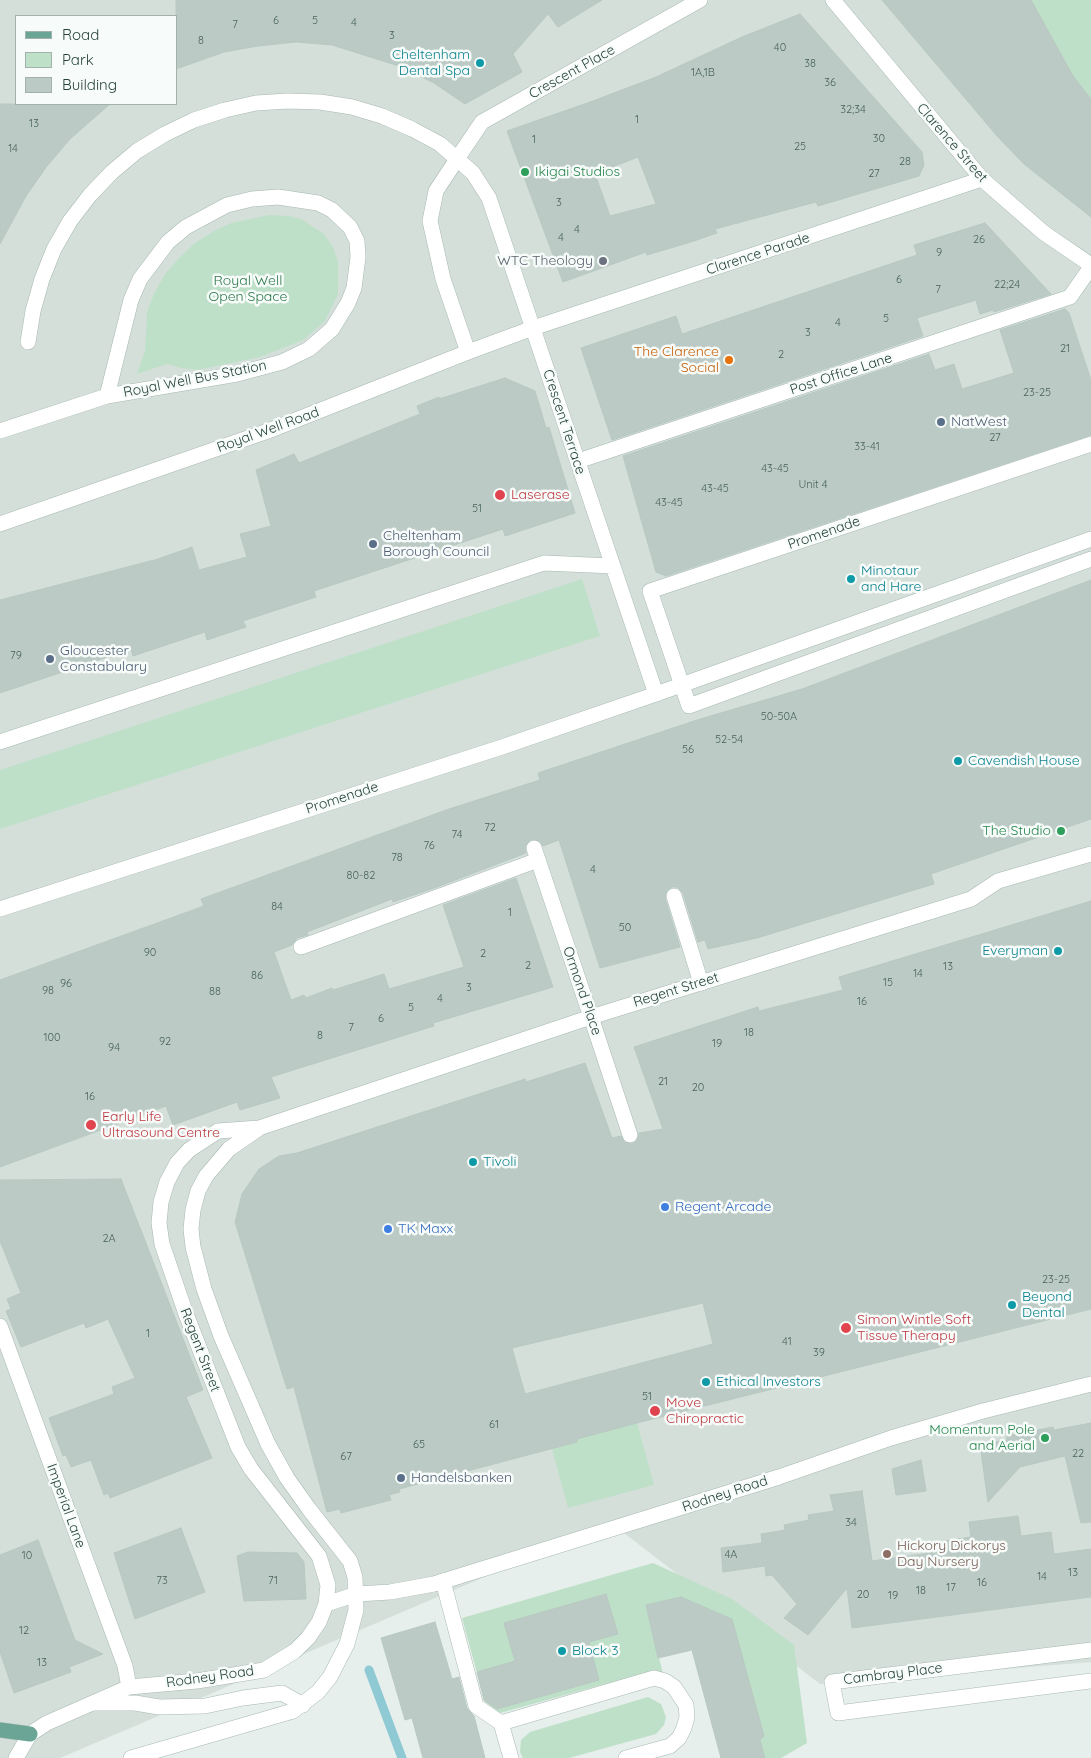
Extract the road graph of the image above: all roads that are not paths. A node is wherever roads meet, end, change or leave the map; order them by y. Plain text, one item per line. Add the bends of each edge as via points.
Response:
1 (700, 0) edge
2 (833, 0) edge
3 (457, 159) junction
4 (982, 179) junction
5 (1091, 266) edge
6 (533, 328) junction
7 (28, 342) dead end
8 (468, 352) junction
9 (106, 396) junction
10 (0, 431) edge
11 (1091, 444) edge
12 (578, 461) junction
13 (0, 524) edge
14 (1091, 539) edge
15 (1091, 559) edge
16 (613, 566) junction
17 (682, 685) junction
18 (656, 694) junction
19 (0, 742) edge
20 (1091, 854) edge
21 (674, 896) dead end
22 (0, 908) edge
23 (301, 947) dead end
24 (701, 982) junction
25 (591, 1017) junction
26 (259, 1128) junction
27 (630, 1135) dead end
28 (0, 1326) edge
29 (1091, 1384) edge
30 (443, 1581) junction
31 (357, 1594) junction
32 (326, 1604) junction
33 (1091, 1650) edge
34 (1091, 1681) edge
35 (129, 1687) junction
36 (94, 1703) junction
37 (303, 1704) junction
38 (501, 1724) junction
39 (0, 1730) edge
40 (30, 1734) junction
41 (16, 1758) edge
42 (131, 1758) edge
43 (511, 1758) edge
44 (626, 1758) edge

1 - 3 street, Crescent Place via 482,122
2 - 4 street, Clarence Street
3 - 6 street, Crescent Terrace via 473,173 489,198
3 - 7 street, Crescent Terrace via 440,144 382,116 320,102 256,103 194,120 137,151 112,172 80,208 54,250 42,279
3 - 8 street, Crescent Place via 436,191 430,221 443,279
4 - 5 street, Clarence Street via 1044,233
4 - 6 street, Clarence Parade
5 - 12 street, Post Office Lane via 1070,297
6 - 8 street, Royal Well Road
6 - 12 street, Crescent Terrace
8 - 13 street, Royal Well Road via 268,431
9 - 9 street, Royal Well Bus Station via 131,300 140,279 168,242 186,226 227,205 278,197 318,203 332,210 350,227 357,241 354,288 332,329 309,349 282,362 237,374
9 - 10 street, Royal Well Bus Station
11 - 17 street, Promenade via 650,592
12 - 16 street, Crescent Terrace
14 - 17 street, Promenade
15 - 17 street, Promenade via 689,706
16 - 18 street, Crescent Terrace
16 - 19 street via 544,563
17 - 18 street, Promenade
18 - 22 street, Promenade via 484,753
20 - 24 street, Regent Street via 998,881 971,899
21 - 24 street
23 - 25 street, Ormond Place via 536,854
24 - 25 street, Regent Street
25 - 26 street, Regent Street
25 - 27 street, Ormond Place
26 - 31 street, Regent Street via 229,1149 206,1176 193,1210 193,1247 221,1336 268,1444 309,1510 350,1561
26 - 32 street, Regent Street via 218,1131 196,1145 178,1163 167,1182 159,1223 162,1244 186,1314 238,1448 250,1469 319,1556 328,1585
28 - 35 street, Imperial Lane via 125,1666
29 - 30 street, Rodney Road via 891,1438 770,1480
30 - 31 street, Rodney Road via 390,1592
30 - 38 street via 476,1706
31 - 32 street, Rodney Road
31 - 37 street via 356,1610 340,1661 318,1692
32 - 35 street, Rodney Road via 308,1638 295,1651 264,1670 197,1681
33 - 34 street, Cambray Place via 832,1682 838,1713
35 - 36 street, Rodney Road
36 - 37 street, Rodney Road via 205,1706 282,1693
36 - 40 street, Rodney Road
37 - 42 street via 293,1711 230,1731
38 - 43 street
38 - 44 street via 654,1678 665,1681 674,1687 686,1706 687,1717 679,1738 670,1746
39 - 40 main road
40 - 41 street, Rodney Road

